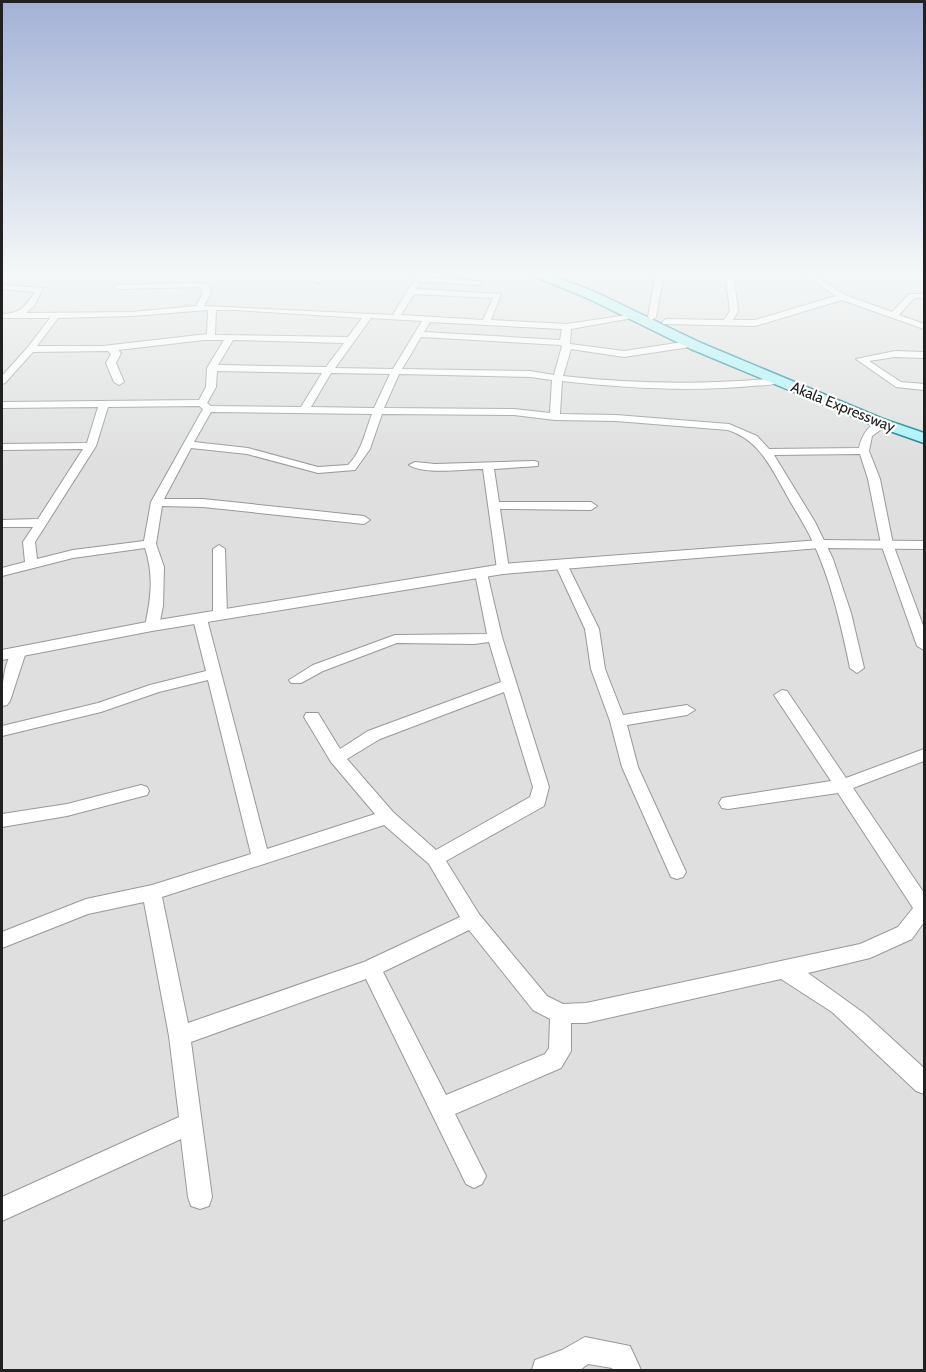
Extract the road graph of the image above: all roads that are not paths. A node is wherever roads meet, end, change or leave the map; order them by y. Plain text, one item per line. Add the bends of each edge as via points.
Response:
1 (41, 336) edge
2 (353, 336) edge
3 (416, 336) edge
4 (444, 336) edge
5 (566, 336) edge
6 (683, 336) edge
7 (689, 336) edge
8 (212, 337) joint
9 (230, 338) junction
10 (350, 340) junction
11 (696, 343) junction
12 (566, 345) junction
13 (109, 348) junction
14 (31, 349) junction
15 (924, 355) edge
16 (212, 368) junction
17 (329, 371) junction
18 (397, 371) junction
19 (559, 380) junction
20 (2, 381) edge
21 (778, 381) junction
22 (119, 382) dead end
23 (924, 387) edge
24 (104, 403) junction
25 (2, 405) edge
26 (205, 406) junction
27 (304, 410) junction
28 (378, 410) junction
29 (555, 417) junction
30 (882, 424) junction
31 (924, 432) edge
32 (924, 438) edge
33 (188, 445) junction
34 (91, 446) junction
35 (2, 447) edge
36 (864, 451) junction
37 (767, 452) junction
38 (534, 464) dead end
39 (415, 465) dead end
40 (488, 465) junction
41 (157, 502) junction
42 (495, 505) junction
43 (591, 506) dead end
44 (364, 520) dead end
45 (2, 523) edge
46 (40, 523) junction
47 (150, 544) junction
48 (820, 544) junction
49 (887, 544) junction
50 (924, 545) edge
51 (219, 549) dead end
52 (32, 564) junction
53 (561, 564) junction
54 (503, 569) junction
55 (2, 572) edge
56 (481, 573) junction
57 (220, 615) junction
58 (200, 618) junction
59 (152, 626) junction
60 (495, 637) junction
61 (924, 646) edge
62 (20, 652) junction
63 (2, 655) edge
64 (857, 668) dead end
65 (215, 673) junction
66 (296, 680) dead end
67 (511, 684) junction
68 (782, 695) dead end
69 (2, 701) edge
70 (687, 710) dead end
71 (312, 717) dead end
72 (618, 721) junction
73 (2, 731) edge
74 (924, 755) edge
75 (337, 758) junction
76 (842, 786) junction
77 (141, 791) dead end
78 (728, 804) dead end
79 (387, 817) junction
80 (2, 821) edge
81 (261, 859) junction
82 (435, 859) junction
83 (677, 872) dead end
84 (152, 893) junction
85 (924, 908) edge
86 (472, 920) junction
87 (2, 940) edge
88 (371, 968) junction
89 (784, 970) junction
90 (561, 1014) junction
91 (180, 1036) junction
92 (924, 1083) edge
93 (440, 1109) junction
94 (191, 1123) junction
95 (474, 1176) dead end
96 (200, 1197) dead end
97 (2, 1209) edge
98 (545, 1371) edge
99 (628, 1371) edge

1 - 14 street
2 - 10 street
3 - 18 street
4 - 12 street
5 - 12 street
6 - 11 main road, Akala Expressway
7 - 11 main road, Akala Expressway
8 - 9 street
8 - 13 street
9 - 10 street
9 - 16 street
10 - 17 street
11 - 12 street via 624,354
11 - 21 main road, Akala Expressway
11 - 31 main road, Akala Expressway
12 - 19 street
13 - 14 street
13 - 22 street via 116,353 111,363
14 - 20 street
15 - 23 street via 861,359 899,385
16 - 17 street
16 - 26 street
17 - 18 street
17 - 27 street
18 - 19 street via 530,374
18 - 28 street
19 - 21 street via 694,387
19 - 29 street
21 - 30 main road, Akala Expressway
24 - 25 street
24 - 26 street
24 - 34 street
26 - 27 street
26 - 33 street
27 - 28 street
28 - 29 street via 514,412
28 - 33 street via 371,435 351,468 318,470 248,451
29 - 37 street via 729,427 750,434
30 - 32 main road, Akala Expressway
30 - 36 street via 867,435
33 - 41 street
34 - 35 street
34 - 46 street
36 - 37 street
36 - 49 street
37 - 48 street
38 - 40 street
39 - 40 street
40 - 42 street
41 - 44 street
41 - 47 street
42 - 43 street
42 - 54 street
45 - 46 street
46 - 52 street via 29,542
47 - 52 street via 111,547
47 - 59 street via 158,567
48 - 49 street
48 - 53 street
48 - 64 street via 845,611
49 - 50 street
49 - 61 street
51 - 57 street
52 - 55 street
53 - 54 street
53 - 72 street via 592,629 598,669
54 - 56 street
56 - 57 street
56 - 60 street
57 - 58 street
58 - 59 street
58 - 65 street
59 - 62 street
60 - 66 street via 395,639
60 - 67 street
62 - 63 street
62 - 69 street
65 - 73 street
65 - 81 street
67 - 75 street via 374,735
67 - 82 street via 541,787 538,801
68 - 76 street
70 - 72 street
71 - 75 street
72 - 83 street via 630,767
74 - 76 street
75 - 79 street
76 - 78 street
76 - 85 street
77 - 80 street
79 - 81 street
79 - 82 street
81 - 84 street
82 - 86 street
84 - 87 street via 86,907
84 - 91 street
85 - 89 street via 905,933 863,952
86 - 88 street
86 - 90 street via 540,1003
88 - 91 street
88 - 93 street
89 - 90 street via 586,1013
89 - 92 street via 805,980 887,1047
90 - 93 street via 560,1051 553,1061
91 - 94 street
93 - 95 street
94 - 96 street
94 - 97 street
98 - 99 street via 585,1350 620,1356

